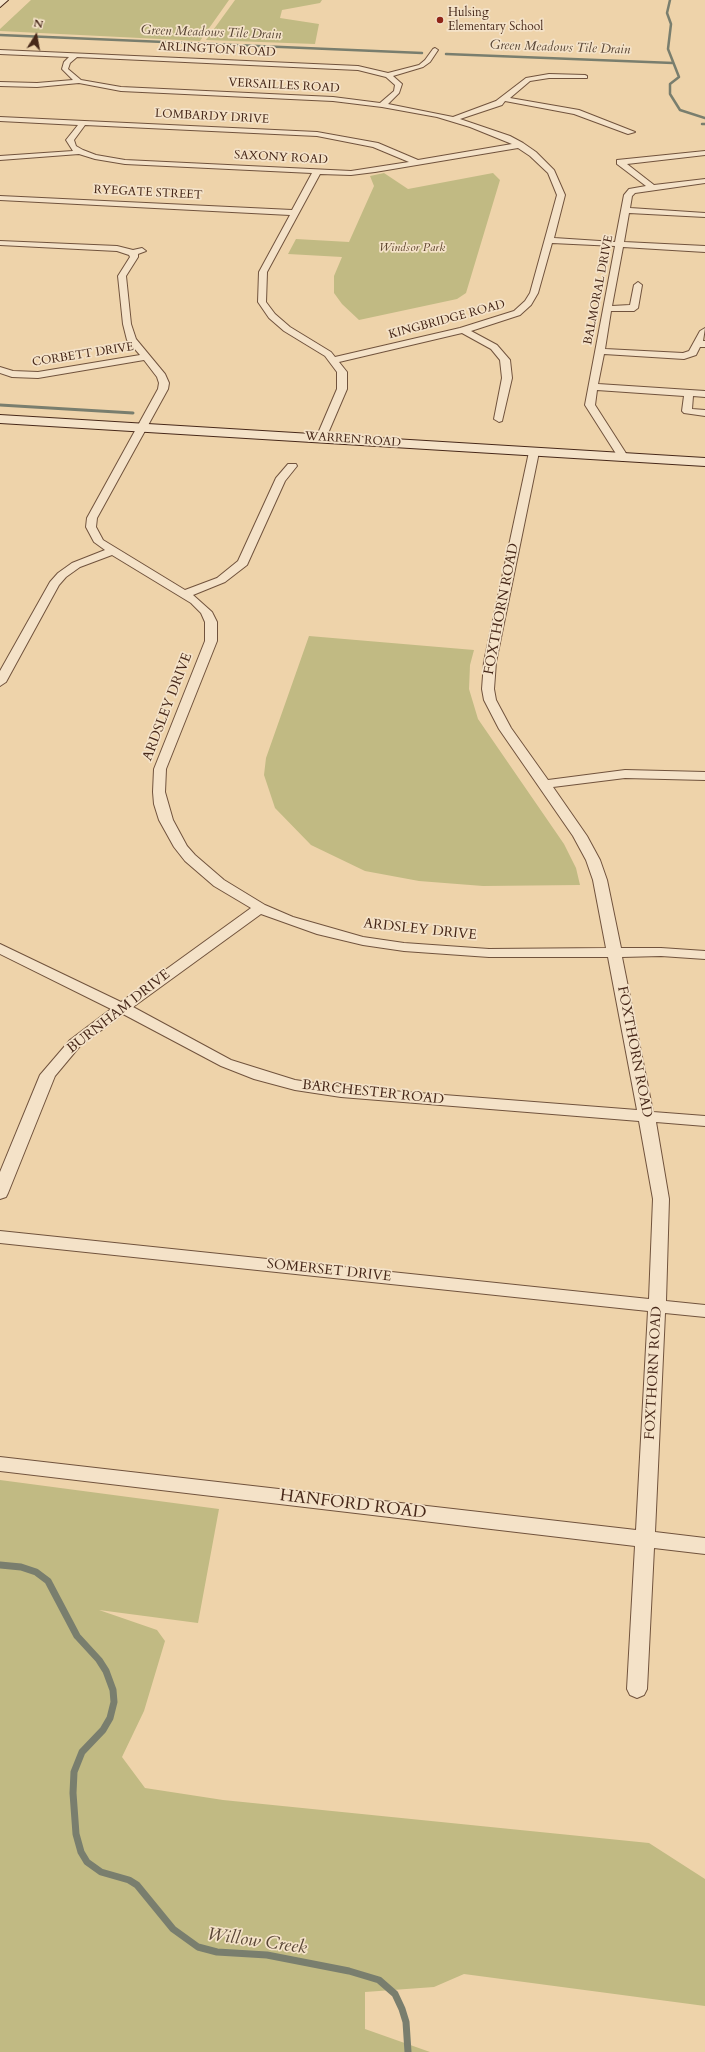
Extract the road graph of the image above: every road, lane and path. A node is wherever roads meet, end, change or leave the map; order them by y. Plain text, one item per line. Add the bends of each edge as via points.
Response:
1 (4, 0) edge
2 (0, 4) edge
3 (435, 50) dead end
4 (0, 52) edge
5 (76, 55) junction
6 (388, 75) junction
7 (585, 77) dead end
8 (79, 81) junction
9 (0, 84) edge
10 (505, 99) junction
11 (382, 105) junction
12 (0, 119) edge
13 (454, 119) junction
14 (84, 122) junction
15 (631, 132) dead end
16 (520, 146) junction
17 (80, 152) junction
18 (703, 155) edge
19 (0, 158) edge
20 (418, 163) junction
21 (317, 172) junction
22 (705, 181) edge
23 (652, 187) junction
24 (0, 198) edge
25 (626, 210) junction
26 (295, 213) junction
27 (705, 215) edge
28 (550, 240) junction
29 (0, 243) edge
30 (617, 244) junction
31 (705, 249) edge
32 (638, 285) dead end
33 (608, 309) junction
34 (462, 330) junction
35 (705, 332) edge
36 (701, 344) edge
37 (599, 351) junction
38 (147, 357) junction
39 (335, 360) junction
40 (0, 370) edge
41 (593, 387) junction
42 (690, 393) junction
43 (705, 394) edge
44 (705, 413) edge
45 (0, 419) edge
46 (499, 419) dead end
47 (141, 427) junction
48 (321, 438) junction
49 (534, 452) junction
50 (624, 458) junction
51 (705, 462) edge
52 (292, 466) dead end
53 (112, 551) junction
54 (184, 594) junction
55 (0, 682) edge
56 (705, 776) edge
57 (545, 784) junction
58 (260, 908) junction
59 (0, 948) edge
60 (615, 952) junction
61 (705, 955) edge
62 (122, 1008) junction
63 (647, 1116) junction
64 (705, 1121) edge
65 (0, 1193) edge
66 (0, 1237) edge
67 (657, 1305) junction
68 (705, 1311) edge
69 (0, 1464) edge
70 (646, 1539) junction
71 (705, 1546) edge
72 (637, 1689) dead end

1 - 2 main road
3 - 6 street via 421,66
4 - 5 street, ARLINGTON ROAD
5 - 6 street, ARLINGTON ROAD via 346,67
5 - 8 street, VERSAILLES ROAD via 67,62 65,69
6 - 11 street via 397,80 400,87
7 - 10 street via 533,78 524,82
8 - 9 street via 37,85
8 - 11 street, VERSAILLES ROAD via 121,89 318,98
10 - 13 street
10 - 15 street via 576,112
11 - 13 street, VERSAILLES ROAD
12 - 14 street, LOMBARDY DRIVE
13 - 16 street, VERSAILLES ROAD
14 - 17 street via 70,140 73,147
14 - 20 street, LOMBARDY DRIVE via 318,134 375,145
16 - 20 street, SAXONY ROAD
16 - 28 street, KINGBRIDGE ROAD via 538,158 551,172 561,195
17 - 19 street
17 - 21 street, SAXONY ROAD via 116,161
18 - 23 street via 620,162
20 - 21 street, SAXONY ROAD via 362,172
21 - 26 street
22 - 23 street, BALMORAL DRIVE
23 - 25 street, BALMORAL DRIVE via 635,190 629,194
24 - 26 street, RYEGATE STREET
25 - 27 street
25 - 30 street, BALMORAL DRIVE
26 - 39 street via 263,272 262,302 278,321
28 - 30 street
28 - 34 street, KINGBRIDGE ROAD via 534,293 528,304 508,317
29 - 38 street via 137,252 124,271 121,282 126,324 132,340
30 - 31 street
30 - 33 street, BALMORAL DRIVE
32 - 33 street via 634,308
33 - 37 street, BALMORAL DRIVE
34 - 39 street, KINGBRIDGE ROAD
34 - 46 street via 494,347 505,360 507,378
35 - 36 street
36 - 37 street via 693,353 684,356
37 - 41 street, BALMORAL DRIVE
38 - 40 street, CORBETT DRIVE via 38,375 22,375
38 - 47 street, ARDSLEY DRIVE via 162,376 164,383
39 - 48 street via 342,372 342,385
41 - 42 street
41 - 50 street, BALMORAL DRIVE via 590,405
42 - 43 street
42 - 44 street via 687,411
45 - 47 main road, WARREN ROAD
47 - 48 main road, WARREN ROAD
47 - 53 street, ARDSLEY DRIVE via 92,518 91,527 99,542
48 - 49 main road, WARREN ROAD
49 - 50 main road, WARREN ROAD
49 - 57 street, FOXTHORN ROAD via 488,678 490,700 499,719
50 - 51 main road, WARREN ROAD
52 - 54 street via 280,480 243,563 221,580
53 - 54 street, ARDSLEY DRIVE
53 - 55 street via 76,565 54,584
54 - 58 street, ARDSLEY DRIVE via 195,600 206,612 212,622 213,633 163,757 159,781 161,804 171,832 190,858 219,883
56 - 57 street via 625,774
57 - 60 street, FOXTHORN ROAD via 593,860 600,880
58 - 60 street, ARDSLEY DRIVE via 322,931 404,947 489,953
58 - 62 street, BURNHAM DRIVE
59 - 62 street, BARCHESTER ROAD
60 - 61 street, ARDSLEY DRIVE
60 - 63 street, FOXTHORN ROAD
62 - 63 street, BARCHESTER ROAD via 226,1063 295,1085 341,1092
62 - 65 street, BURNHAM DRIVE via 75,1043 48,1075
63 - 64 street, BARCHESTER ROAD
63 - 67 street, FOXTHORN ROAD via 661,1199
66 - 67 street, SOMERSET DRIVE
67 - 68 street, SOMERSET DRIVE
67 - 70 street, FOXTHORN ROAD
69 - 70 street, HANFORD ROAD
70 - 71 street, HANFORD ROAD
70 - 72 street, FOXTHORN ROAD

